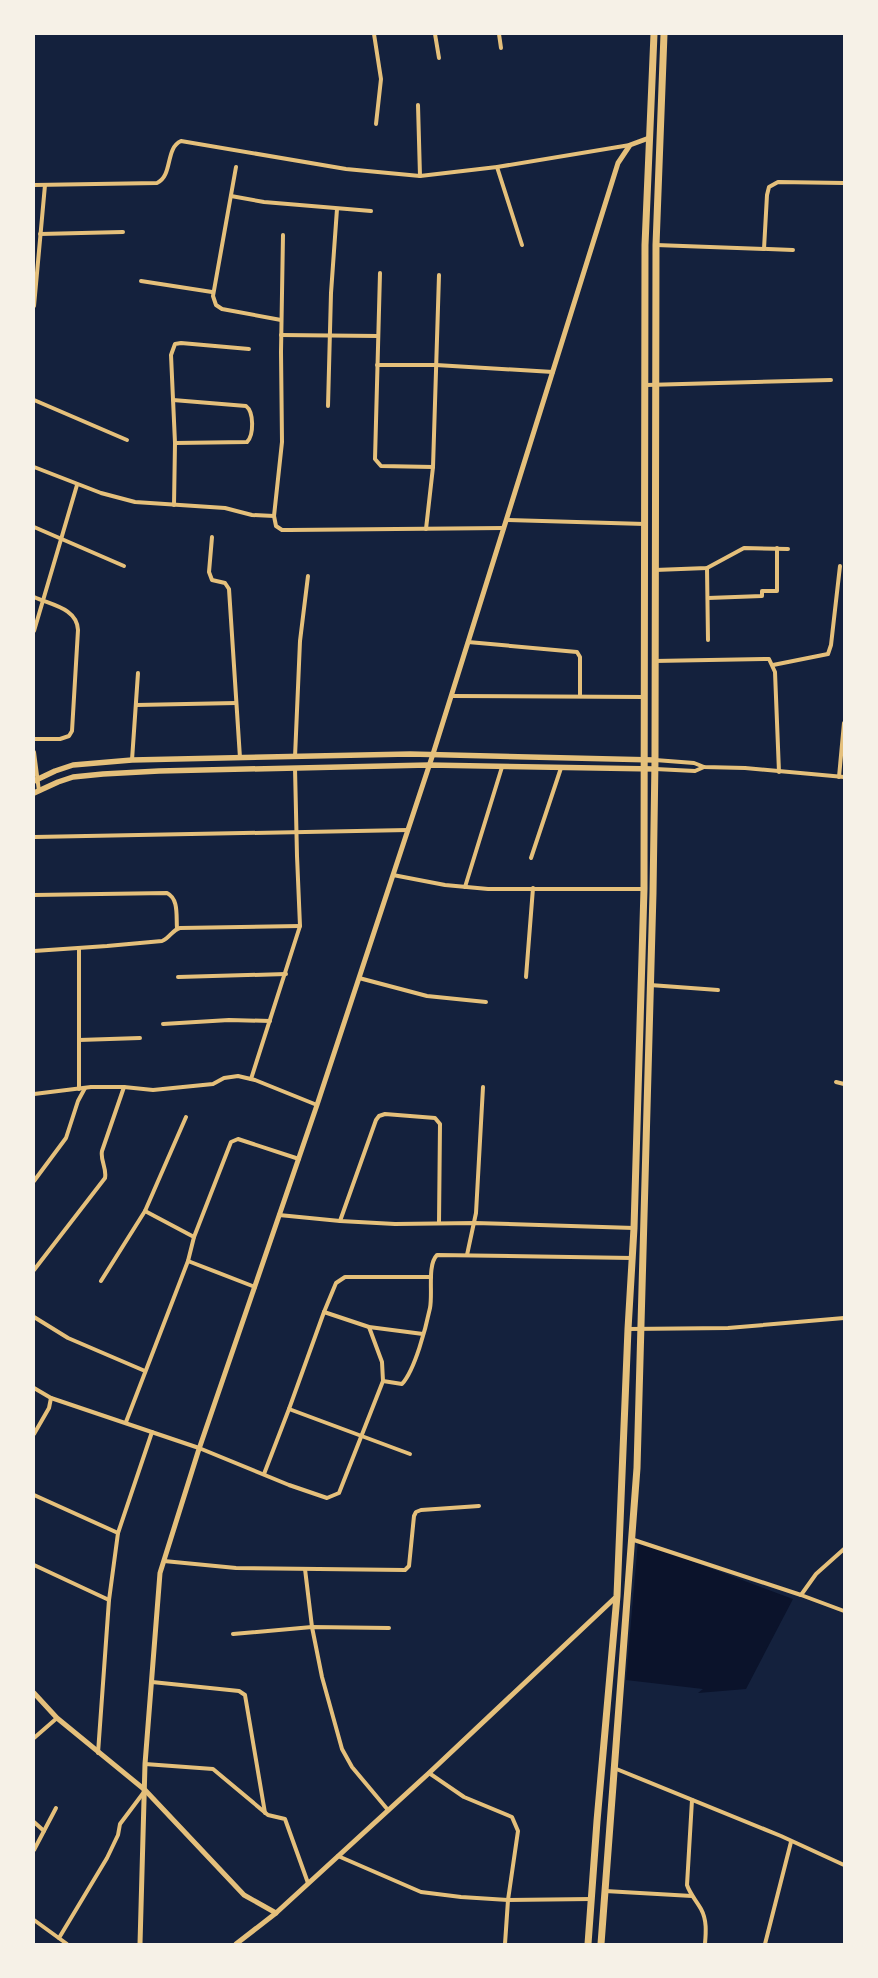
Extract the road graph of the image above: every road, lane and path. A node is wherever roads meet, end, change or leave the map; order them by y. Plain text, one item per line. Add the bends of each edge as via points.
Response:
1 (374, 34) edge
2 (435, 34) edge
3 (499, 34) edge
4 (654, 34) edge
5 (664, 34) edge
6 (501, 48) dead end
7 (439, 58) dead end
8 (418, 105) dead end
9 (376, 124) dead end
10 (648, 138) junction
11 (630, 145) junction
12 (236, 167) dead end
13 (497, 167) junction
14 (420, 176) junction
15 (844, 183) edge
16 (34, 185) edge
17 (45, 185) junction
18 (231, 196) junction
19 (337, 209) junction
20 (371, 212) dead end
21 (123, 232) dead end
22 (40, 234) junction
23 (283, 235) dead end
24 (522, 245) dead end
25 (656, 245) junction
26 (764, 249) junction
27 (793, 250) dead end
28 (380, 273) dead end
29 (439, 275) dead end
30 (141, 281) dead end
31 (212, 292) junction
32 (34, 306) edge
33 (281, 320) junction
34 (281, 335) junction
35 (330, 336) junction
36 (378, 336) junction
37 (249, 350) dead end
38 (377, 365) junction
39 (436, 365) junction
40 (554, 372) junction
41 (831, 380) dead end
42 (655, 385) junction
43 (646, 386) junction
44 (34, 400) edge
45 (173, 400) junction
46 (328, 406) dead end
47 (127, 440) dead end
48 (175, 443) junction
49 (34, 468) edge
50 (433, 468) junction
51 (77, 485) junction
52 (174, 504) junction
53 (274, 516) junction
54 (507, 520) junction
55 (644, 524) junction
56 (34, 527) edge
57 (504, 528) junction
58 (426, 529) junction
59 (212, 537) dead end
60 (60, 538) junction
61 (777, 548) junction
62 (788, 549) dead end
63 (644, 562) junction
64 (654, 562) junction
65 (124, 566) dead end
66 (840, 566) dead end
67 (707, 568) junction
68 (654, 570) junction
69 (308, 576) dead end
70 (34, 597) edge
71 (708, 598) junction
72 (43, 601) junction
73 (34, 631) edge
74 (708, 640) dead end
75 (468, 642) junction
76 (654, 661) junction
77 (774, 665) junction
78 (138, 673) dead end
79 (451, 696) junction
80 (580, 696) junction
81 (645, 697) junction
82 (236, 703) junction
83 (136, 705) junction
84 (844, 723) edge
85 (34, 739) edge
86 (34, 752) edge
87 (433, 754) junction
88 (295, 756) junction
89 (240, 758) junction
90 (644, 759) junction
91 (132, 760) junction
92 (655, 760) junction
93 (429, 766) junction
94 (502, 767) junction
95 (704, 767) junction
96 (295, 768) junction
97 (561, 768) junction
98 (644, 770) junction
99 (655, 770) junction
100 (780, 772) junction
101 (838, 777) junction
102 (844, 777) edge
103 (36, 780) edge
104 (36, 792) edge
105 (408, 830) junction
106 (296, 832) junction
107 (34, 837) edge
108 (531, 858) dead end
109 (393, 876) junction
110 (465, 887) junction
111 (533, 888) junction
112 (644, 889) junction
113 (34, 895) edge
114 (300, 926) junction
115 (178, 928) junction
116 (79, 948) junction
117 (34, 951) edge
118 (286, 974) junction
119 (178, 976) dead end
120 (359, 978) junction
121 (526, 978) dead end
122 (650, 985) junction
123 (718, 990) dead end
124 (486, 1002) dead end
125 (270, 1021) junction
126 (163, 1024) dead end
127 (140, 1038) dead end
128 (79, 1040) junction
129 (639, 1058) junction
130 (648, 1058) junction
131 (251, 1079) junction
132 (836, 1082) dead end
133 (844, 1084) edge
134 (124, 1087) junction
135 (85, 1088) junction
136 (483, 1088) dead end
137 (79, 1089) junction
138 (34, 1094) edge
139 (317, 1105) junction
140 (186, 1117) dead end
141 (299, 1158) junction
142 (34, 1181) edge
143 (145, 1210) junction
144 (279, 1215) junction
145 (340, 1221) junction
146 (439, 1223) junction
147 (475, 1223) junction
148 (634, 1228) junction
149 (194, 1237) junction
150 (467, 1255) junction
151 (632, 1258) junction
152 (188, 1261) junction
153 (34, 1270) edge
154 (431, 1277) junction
155 (101, 1281) dead end
156 (255, 1286) junction
157 (324, 1312) junction
158 (34, 1317) edge
159 (844, 1318) edge
160 (370, 1327) junction
161 (628, 1329) junction
162 (640, 1329) junction
163 (423, 1334) junction
164 (145, 1371) junction
165 (383, 1381) junction
166 (34, 1388) edge
167 (52, 1398) junction
168 (290, 1409) junction
169 (126, 1422) junction
170 (152, 1432) junction
171 (34, 1434) edge
172 (361, 1436) junction
173 (199, 1448) junction
174 (410, 1454) dead end
175 (264, 1474) junction
176 (34, 1495) edge
177 (479, 1506) dead end
178 (118, 1532) junction
179 (631, 1539) junction
180 (844, 1549) edge
181 (164, 1561) junction
182 (34, 1565) edge
183 (305, 1569) junction
184 (801, 1595) junction
185 (617, 1596) junction
186 (109, 1600) junction
187 (844, 1611) edge
188 (312, 1627) junction
189 (390, 1628) dead end
190 (233, 1634) dead end
191 (152, 1682) junction
192 (34, 1693) edge
193 (56, 1718) junction
194 (34, 1738) edge
195 (98, 1753) junction
196 (145, 1764) junction
197 (614, 1768) junction
198 (429, 1773) junction
199 (146, 1790) junction
200 (692, 1800) junction
201 (56, 1808) dead end
202 (388, 1810) junction
203 (265, 1813) junction
204 (34, 1822) edge
205 (44, 1831) junction
206 (791, 1842) junction
207 (34, 1850) edge
208 (338, 1856) junction
209 (844, 1865) edge
210 (308, 1883) junction
211 (605, 1891) junction
212 (692, 1896) junction
213 (591, 1899) junction
214 (508, 1900) junction
215 (276, 1913) junction
216 (34, 1920) edge
217 (59, 1938) junction
218 (67, 1944) edge
219 (140, 1944) edge
220 (236, 1944) edge
221 (505, 1944) edge
222 (588, 1944) edge
223 (601, 1944) edge
224 (705, 1944) edge
225 (765, 1944) edge

1 - 9 street via 381,78
2 - 7 street
3 - 6 street
4 - 10 highway
5 - 25 highway
8 - 14 street
10 - 11 street
10 - 43 highway
11 - 13 street
11 - 40 street via 618,163
12 - 18 street
13 - 14 street
13 - 24 street
14 - 17 street via 353,170 181,141 173,147 163,180 157,183
15 - 26 street via 778,182 769,187
16 - 17 street
17 - 22 street
18 - 19 street
18 - 31 street
19 - 20 street
19 - 35 street
21 - 22 street
22 - 32 street
23 - 33 street
25 - 26 street
25 - 42 highway
26 - 27 street
28 - 36 street
29 - 39 street
30 - 31 street
31 - 33 street via 215,303 222,308
33 - 34 street
34 - 35 street
34 - 53 street via 282,442
35 - 36 street
35 - 46 street
36 - 38 street
37 - 45 street via 175,344 171,355
38 - 39 street
38 - 50 street via 376,462 381,466
39 - 40 street
39 - 50 street
40 - 54 street
41 - 42 street
42 - 43 street
42 - 64 highway
43 - 55 highway
44 - 47 street
45 - 48 street
45 - 48 street via 246,406 251,413 251,435 247,442
48 - 52 street
49 - 51 street
50 - 58 street
51 - 52 street via 135,502
51 - 60 street
52 - 53 street
53 - 58 street via 275,525 282,530
54 - 55 street
54 - 57 street
55 - 63 highway
56 - 60 street
57 - 58 street
57 - 75 street
59 - 82 street via 209,574 212,580 225,583 229,589
60 - 65 street
60 - 72 street
61 - 62 street
61 - 67 street via 744,548
61 - 71 street via 778,591 762,591 762,596
63 - 64 highway
63 - 81 highway
64 - 68 highway
66 - 77 street via 828,654
67 - 68 street
67 - 71 street
68 - 76 highway
69 - 88 street via 300,641
70 - 72 street
71 - 74 street
72 - 73 street
72 - 85 street via 67,611 78,625 73,726 67,737
75 - 79 street
75 - 80 street via 576,652 580,657
76 - 77 street via 765,658
76 - 92 highway
77 - 100 street
78 - 83 street
79 - 80 street
79 - 87 street
80 - 81 street
81 - 90 highway
82 - 83 street
82 - 89 street
83 - 91 street
84 - 101 street
86 - 103 street
87 - 88 main road
87 - 90 main road
87 - 93 street
88 - 89 main road
89 - 91 main road
90 - 92 main road
90 - 98 highway
91 - 103 main road via 73,765
92 - 95 street via 694,763
92 - 99 highway
93 - 94 main road
93 - 96 main road
93 - 105 street
94 - 97 main road
94 - 110 street
95 - 99 street via 695,771
95 - 100 street
96 - 104 main road via 103,774 73,777
96 - 106 street
97 - 98 main road
97 - 108 street
98 - 99 main road
98 - 112 highway
99 - 122 highway
100 - 101 street
101 - 102 street
103 - 104 street
105 - 106 street
105 - 109 street
106 - 107 street
106 - 114 street
109 - 110 street
109 - 120 street
110 - 111 street
111 - 112 street
111 - 121 street
112 - 129 highway
113 - 115 street via 167,893 175,901
114 - 115 street
114 - 118 street
115 - 116 street via 162,940
116 - 117 street
116 - 128 street
118 - 119 street
118 - 125 street
120 - 124 street via 427,996
120 - 139 street
122 - 123 street
122 - 130 highway
125 - 126 street
125 - 131 street
127 - 128 street
128 - 137 street
129 - 130 highway
129 - 148 highway
130 - 162 highway
131 - 134 street via 231,1076 213,1084 153,1090
131 - 139 street
132 - 133 street
134 - 135 street
134 - 153 street via 102,1151 105,1178
135 - 137 street
135 - 142 street via 66,1138
136 - 147 street
137 - 138 street
139 - 141 street
140 - 143 street
141 - 144 street
141 - 149 street via 240,1139 233,1140
143 - 149 street
143 - 155 street
144 - 145 street
144 - 156 street
145 - 146 street
145 - 146 street via 376,1120 385,1114 435,1118 440,1124
146 - 147 street
147 - 148 street
147 - 150 street
148 - 151 highway
149 - 152 street
150 - 151 street
150 - 154 street via 437,1255
151 - 161 highway
152 - 156 street
152 - 164 street
154 - 157 street via 343,1277 336,1283
154 - 163 street via 430,1308
156 - 173 street
157 - 160 street
157 - 168 street
158 - 164 street via 68,1338
159 - 162 street via 728,1328
160 - 163 street
160 - 165 street via 382,1362
161 - 162 street
161 - 185 highway
162 - 179 highway via 637,1468
163 - 165 street via 411,1373 404,1382 399,1385
164 - 169 street
165 - 172 street
166 - 167 street
167 - 169 street
167 - 171 street
168 - 172 street
168 - 175 street
169 - 170 street
170 - 173 street
170 - 178 street
172 - 174 street
172 - 175 street via 339,1492 330,1497
173 - 175 street
173 - 181 street
176 - 178 street
177 - 183 street via 416,1512 409,1566 405,1570
178 - 186 street
179 - 184 street
179 - 197 highway
180 - 184 street via 816,1574
181 - 183 street via 236,1568
181 - 191 street via 160,1573
182 - 186 street
183 - 188 street
184 - 187 street
185 - 198 street
185 - 213 highway
186 - 195 street
188 - 189 street
188 - 190 street
188 - 202 street via 322,1678 342,1748 352,1767
191 - 196 street
191 - 203 street via 239,1691 245,1695
192 - 193 street
193 - 194 street
193 - 195 street
195 - 199 street
196 - 199 street
196 - 203 street via 214,1769
197 - 200 street
197 - 211 highway
198 - 202 street
198 - 214 street via 464,1797 512,1817 518,1831
199 - 215 street via 244,1895
199 - 217 street via 120,1824 108,1858
199 - 219 street
200 - 206 street
200 - 212 street via 687,1885
201 - 205 street
202 - 208 street
203 - 210 street via 287,1820
204 - 205 street
205 - 207 street
206 - 209 street
206 - 225 street
208 - 210 street
208 - 214 street via 414,1890
210 - 215 street
211 - 212 street
211 - 223 highway
212 - 224 street via 704,1914
213 - 214 street
213 - 222 highway
214 - 221 street
215 - 220 street
216 - 217 street
217 - 218 street

